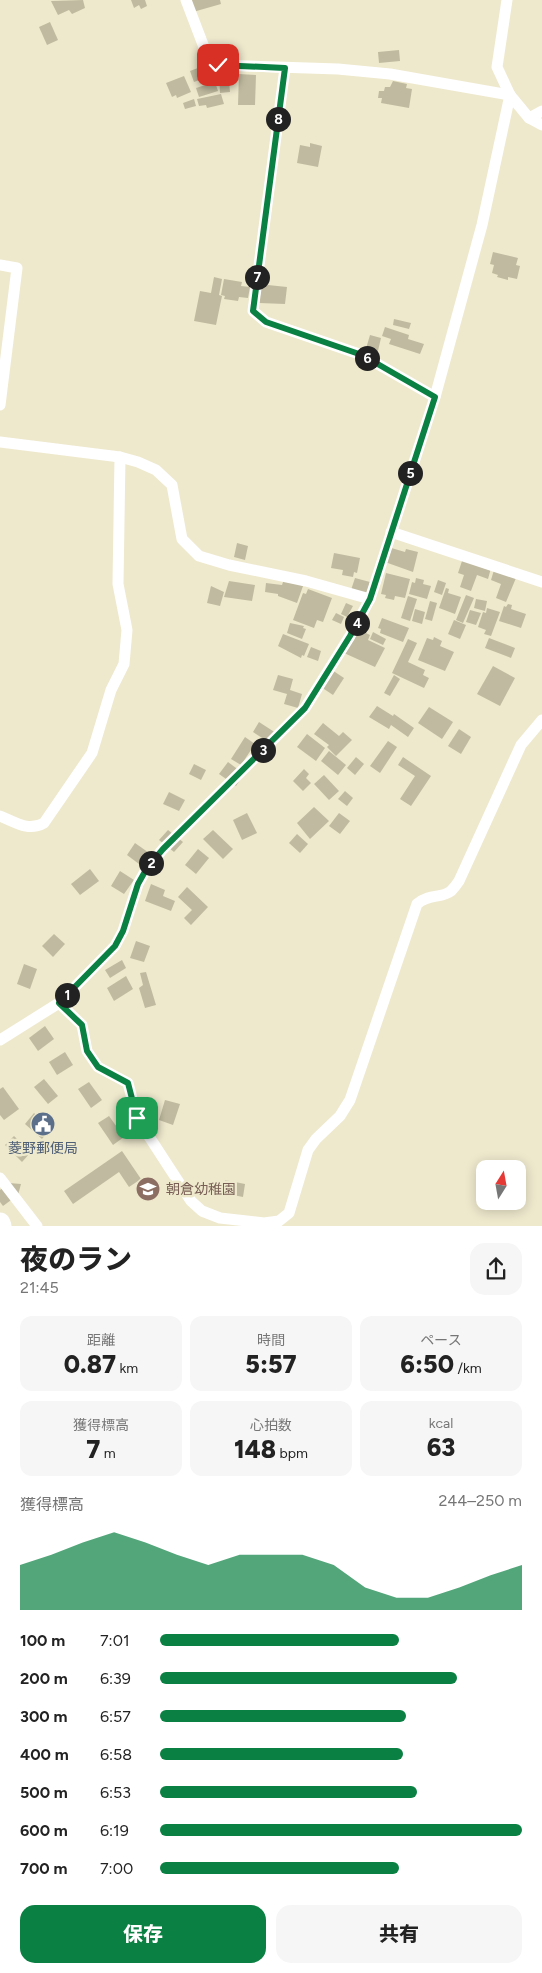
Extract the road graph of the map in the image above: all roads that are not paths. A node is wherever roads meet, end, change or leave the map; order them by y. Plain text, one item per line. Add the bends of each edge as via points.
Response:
1 (186, 0) edge
2 (507, 0) edge
3 (285, 68) junction
4 (510, 95) junction
5 (542, 111) edge
6 (528, 118) junction
7 (542, 125) edge
8 (0, 265) edge
9 (435, 397) junction
10 (0, 405) edge
11 (0, 442) edge
12 (120, 458) junction
13 (391, 532) junction
14 (542, 582) edge
15 (370, 599) junction
16 (542, 720) edge
17 (0, 816) edge
18 (59, 1003) junction
19 (0, 1040) edge
20 (0, 1178) edge
21 (37, 1226) edge

1 - 3 street via 207,55 218,65
2 - 4 street via 497,66
3 - 4 street via 338,68 390,74
3 - 9 street via 253,311 266,322 362,355
4 - 6 street
4 - 9 street via 482,226
5 - 6 street
6 - 7 street
8 - 10 street via 17,268
9 - 13 street
11 - 12 street
12 - 15 street via 156,470 172,485 182,539 199,556
12 - 17 street via 118,584 127,630 124,664 111,690 92,753 44,823 35,828 27,827
13 - 14 street
13 - 15 street
15 - 18 street via 305,708 147,868 115,946
16 - 18 street via 521,746 459,881 451,891 425,897 417,904 350,1100 340,1116 308,1150 289,1213 279,1221 264,1223 220,1218 202,1211 191,1201 137,1118 128,1083 98,1067 87,1051 82,1025
18 - 19 street
20 - 21 street

